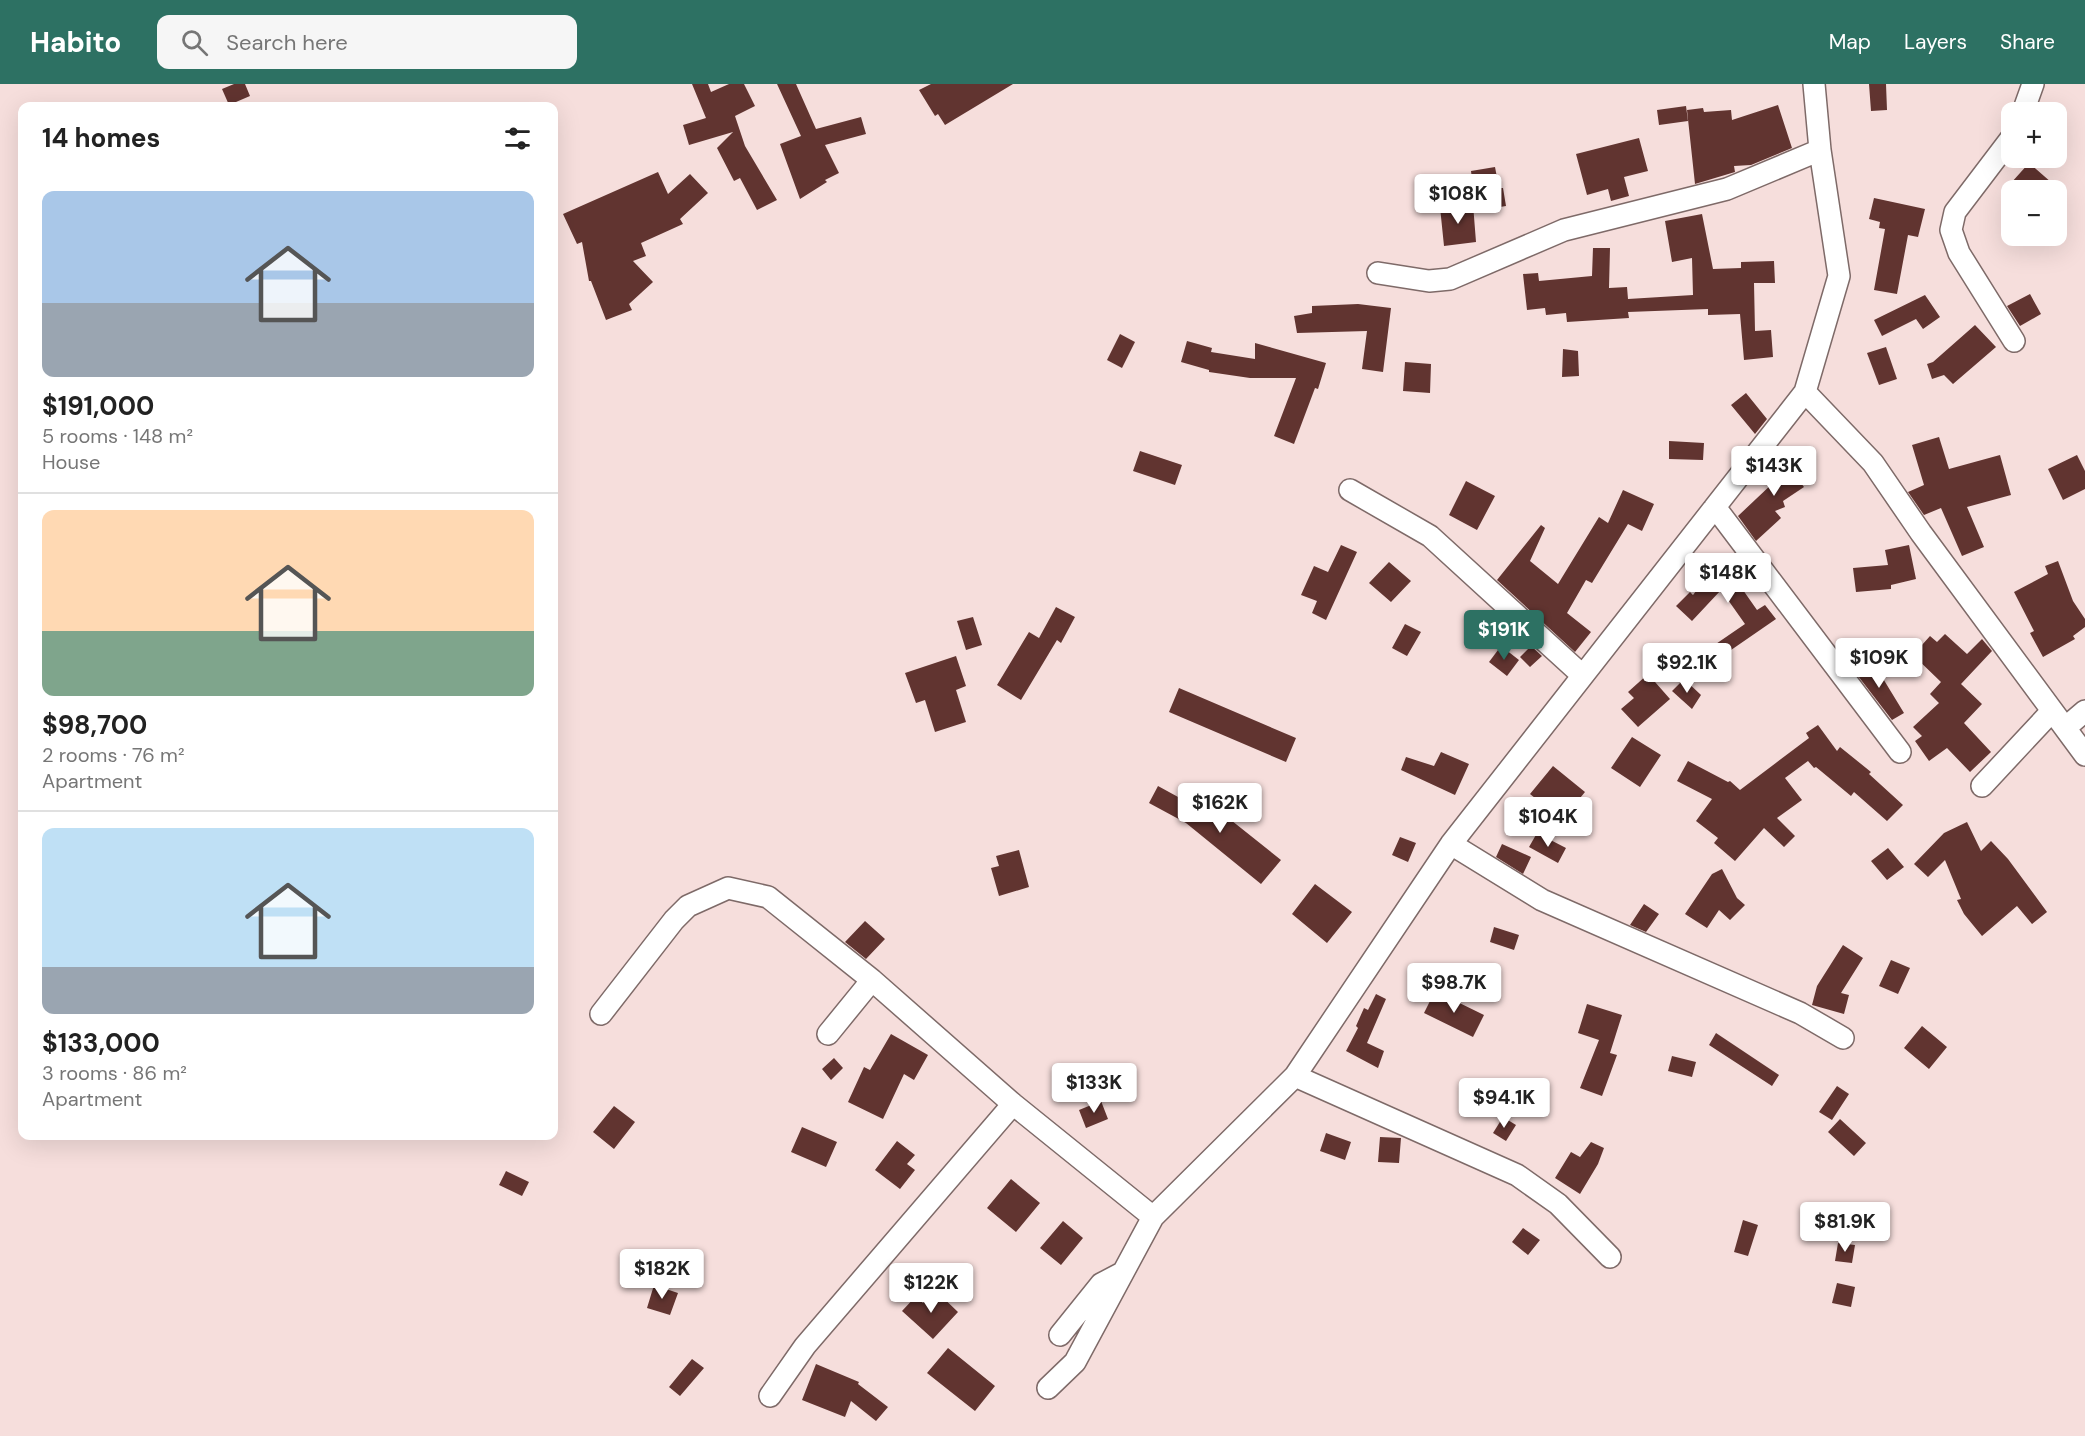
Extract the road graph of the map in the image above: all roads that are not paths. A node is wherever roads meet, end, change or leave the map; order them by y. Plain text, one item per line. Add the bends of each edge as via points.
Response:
1 (1814, 84) edge
2 (2033, 84) edge
3 (2027, 102) edge
4 (1820, 150) junction
5 (2001, 151) edge
6 (1378, 273) dead end
7 (2014, 341) dead end
8 (1805, 392) junction
9 (1350, 490) dead end
10 (1716, 507) junction
11 (1582, 675) junction
12 (2085, 711) edge
13 (2058, 719) junction
14 (1900, 752) dead end
15 (2085, 755) edge
16 (1982, 786) dead end
17 (1451, 844) junction
18 (872, 980) junction
19 (601, 1014) dead end
20 (828, 1034) dead end
21 (1843, 1038) dead end
22 (1295, 1076) junction
23 (1013, 1104) junction
24 (1154, 1217) junction
25 (1610, 1257) dead end
26 (1123, 1273) junction
27 (1060, 1335) dead end
28 (1048, 1388) dead end
29 (770, 1396) dead end

1 - 4 street
2 - 3 street
4 - 6 street via 1727,189 1564,230 1450,279 1429,281
4 - 8 street via 1839,276
5 - 7 street via 1955,212 1951,230 1959,253
8 - 10 street
8 - 13 street via 1873,463
9 - 11 street via 1430,536
10 - 11 street
10 - 14 street
11 - 17 street
12 - 13 street
13 - 15 street
13 - 16 street
17 - 21 street via 1542,900 1800,1013
17 - 22 street
18 - 19 street via 768,897 728,888 688,906
18 - 20 street
18 - 23 street
22 - 24 street
22 - 25 street via 1517,1175 1558,1204
23 - 24 street
23 - 29 street via 805,1346
24 - 26 street
26 - 27 street via 1101,1284
26 - 28 street via 1074,1362

